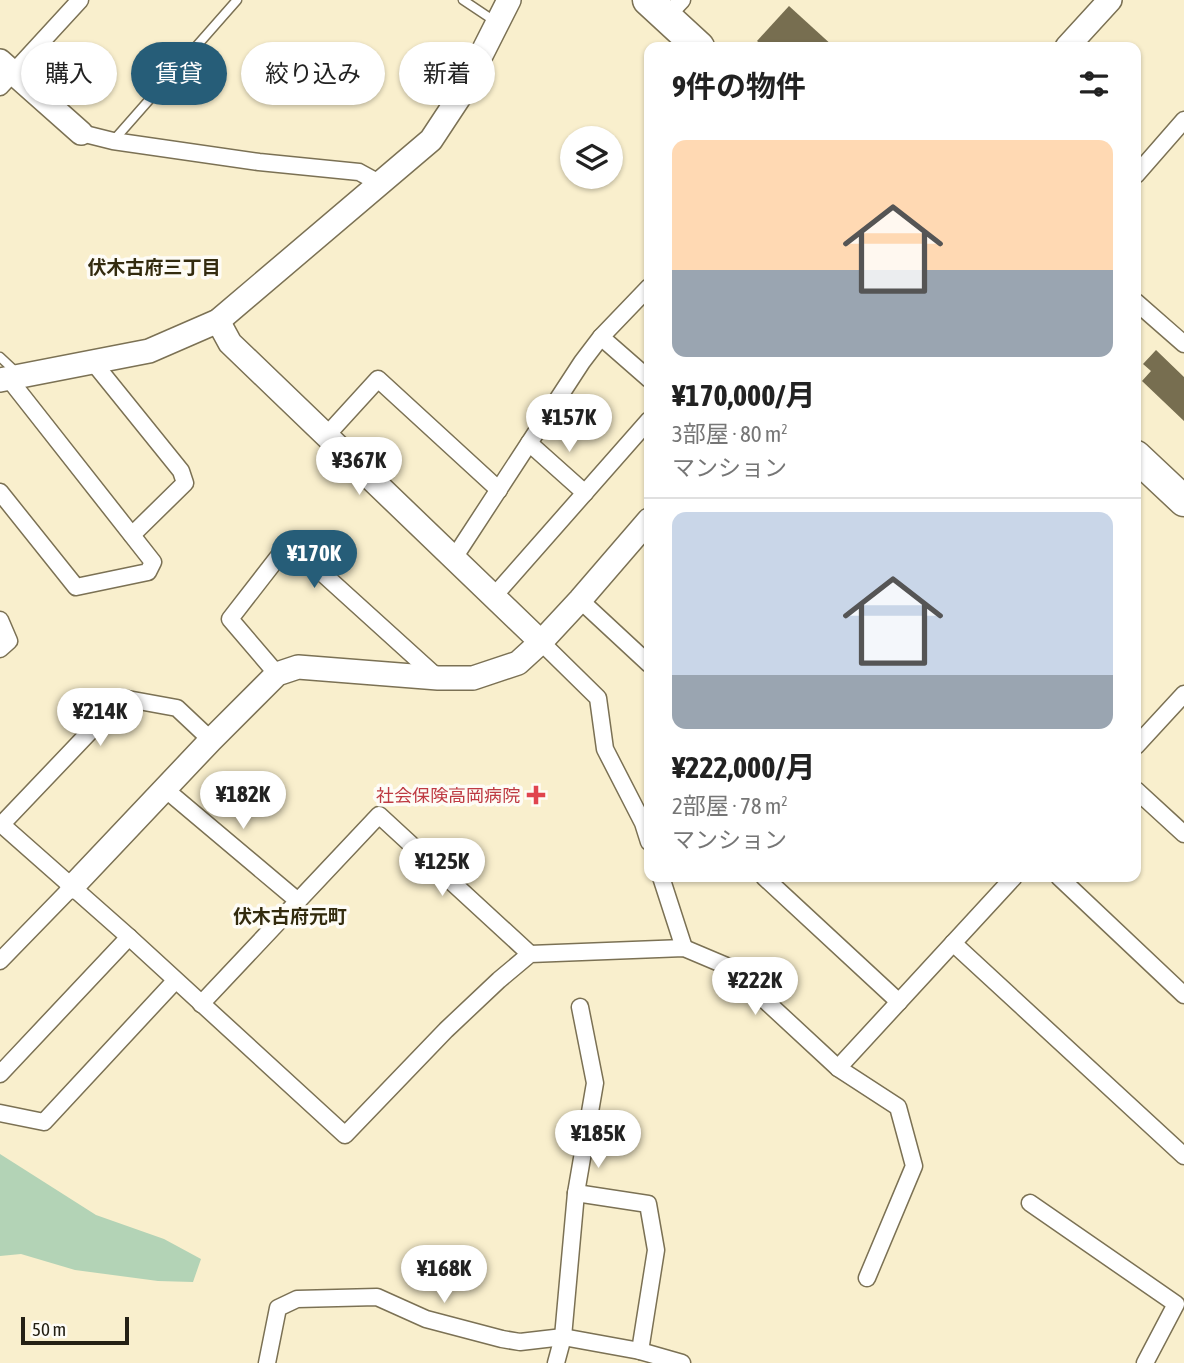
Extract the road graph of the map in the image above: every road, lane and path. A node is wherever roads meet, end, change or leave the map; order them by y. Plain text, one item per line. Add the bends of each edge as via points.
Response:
1 (80, 0) edge
2 (237, 0) edge
3 (463, 0) edge
4 (509, 0) edge
5 (1110, 0) edge
6 (665, 6) edge
7 (498, 23) junction
8 (695, 42) edge
9 (1072, 42) edge
10 (4, 74) edge
11 (1184, 120) edge
12 (81, 133) joint
13 (113, 141) junction
14 (1141, 169) edge
15 (381, 184) junction
16 (644, 292) edge
17 (1141, 306) edge
18 (218, 321) junction
19 (601, 337) junction
20 (1184, 344) edge
21 (0, 357) edge
22 (93, 362) junction
23 (644, 375) edge
24 (10, 378) edge
25 (644, 426) edge
26 (326, 436) junction
27 (529, 443) junction
28 (1141, 458) edge
29 (499, 490) junction
30 (0, 492) edge
31 (585, 493) junction
32 (1184, 501) edge
33 (644, 526) edge
34 (132, 535) junction
35 (454, 558) junction
36 (494, 596) junction
37 (580, 600) junction
38 (0, 620) edge
39 (541, 642) junction
40 (0, 649) edge
41 (644, 659) edge
42 (277, 674) junction
43 (438, 678) junction
44 (1184, 694) edge
45 (211, 740) junction
46 (1141, 741) edge
47 (165, 789) junction
48 (1141, 795) edge
49 (1, 824) edge
50 (644, 826) edge
51 (1184, 834) edge
52 (663, 882) edge
53 (769, 882) edge
54 (1009, 882) edge
55 (1064, 882) edge
56 (72, 887) junction
57 (298, 901) junction
58 (129, 937) junction
59 (953, 943) junction
60 (684, 948) junction
61 (530, 954) junction
62 (0, 961) edge
63 (175, 981) junction
64 (1184, 995) edge
65 (898, 1002) junction
66 (201, 1004) junction
67 (580, 1007) dead end
68 (838, 1068) junction
69 (0, 1074) edge
70 (0, 1112) edge
71 (1184, 1156) edge
72 (576, 1193) junction
73 (1030, 1203) dead end
74 (867, 1278) dead end
75 (563, 1337) junction
76 (640, 1351) junction
77 (267, 1363) edge
78 (556, 1363) edge
79 (682, 1363) edge
80 (1145, 1363) edge

1 - 10 street
2 - 13 lane
3 - 7 lane
4 - 7 street
5 - 9 street
6 - 8 highway
7 - 15 street via 462,93 431,140
10 - 12 street
11 - 14 street
12 - 13 street
13 - 15 street via 359,172
15 - 18 street
16 - 19 street
17 - 20 street
18 - 22 street via 149,351
18 - 26 street via 230,343
19 - 23 street
19 - 27 street
21 - 24 lane
22 - 24 street
22 - 34 street via 181,471 185,484
24 - 34 street
25 - 31 street
26 - 29 street via 378,379
26 - 35 street
27 - 29 street
27 - 31 street
28 - 32 highway
29 - 35 street
30 - 34 street via 76,587 148,572 153,562
31 - 36 street
33 - 37 street
35 - 36 street
36 - 39 street
37 - 39 street
37 - 41 street
38 - 40 street via 9,641
39 - 43 street via 518,663 503,669 473,678
39 - 50 street via 598,698 605,749
42 - 43 street via 298,667
42 - 43 street via 230,619 289,543
42 - 45 street
44 - 46 street
45 - 47 street
45 - 49 street via 177,708 122,698
47 - 56 street
47 - 57 street
48 - 51 street
49 - 56 street
52 - 60 street
53 - 65 street
54 - 59 street
55 - 64 street
56 - 58 street
56 - 62 street
57 - 61 street via 379,815
57 - 66 street
58 - 63 street
58 - 69 street
59 - 65 street
59 - 71 street
60 - 61 street
60 - 68 street via 729,967
61 - 66 street via 446,1030 345,1135
63 - 66 street
63 - 70 street via 44,1122
65 - 68 street
67 - 72 street via 595,1083
68 - 74 street via 898,1107 914,1166
72 - 75 street
72 - 76 street via 648,1204 656,1250
73 - 80 street via 1176,1304
75 - 76 street
75 - 77 street via 520,1342 502,1339 426,1319 377,1297 297,1299 278,1308
75 - 78 street
76 - 79 street

